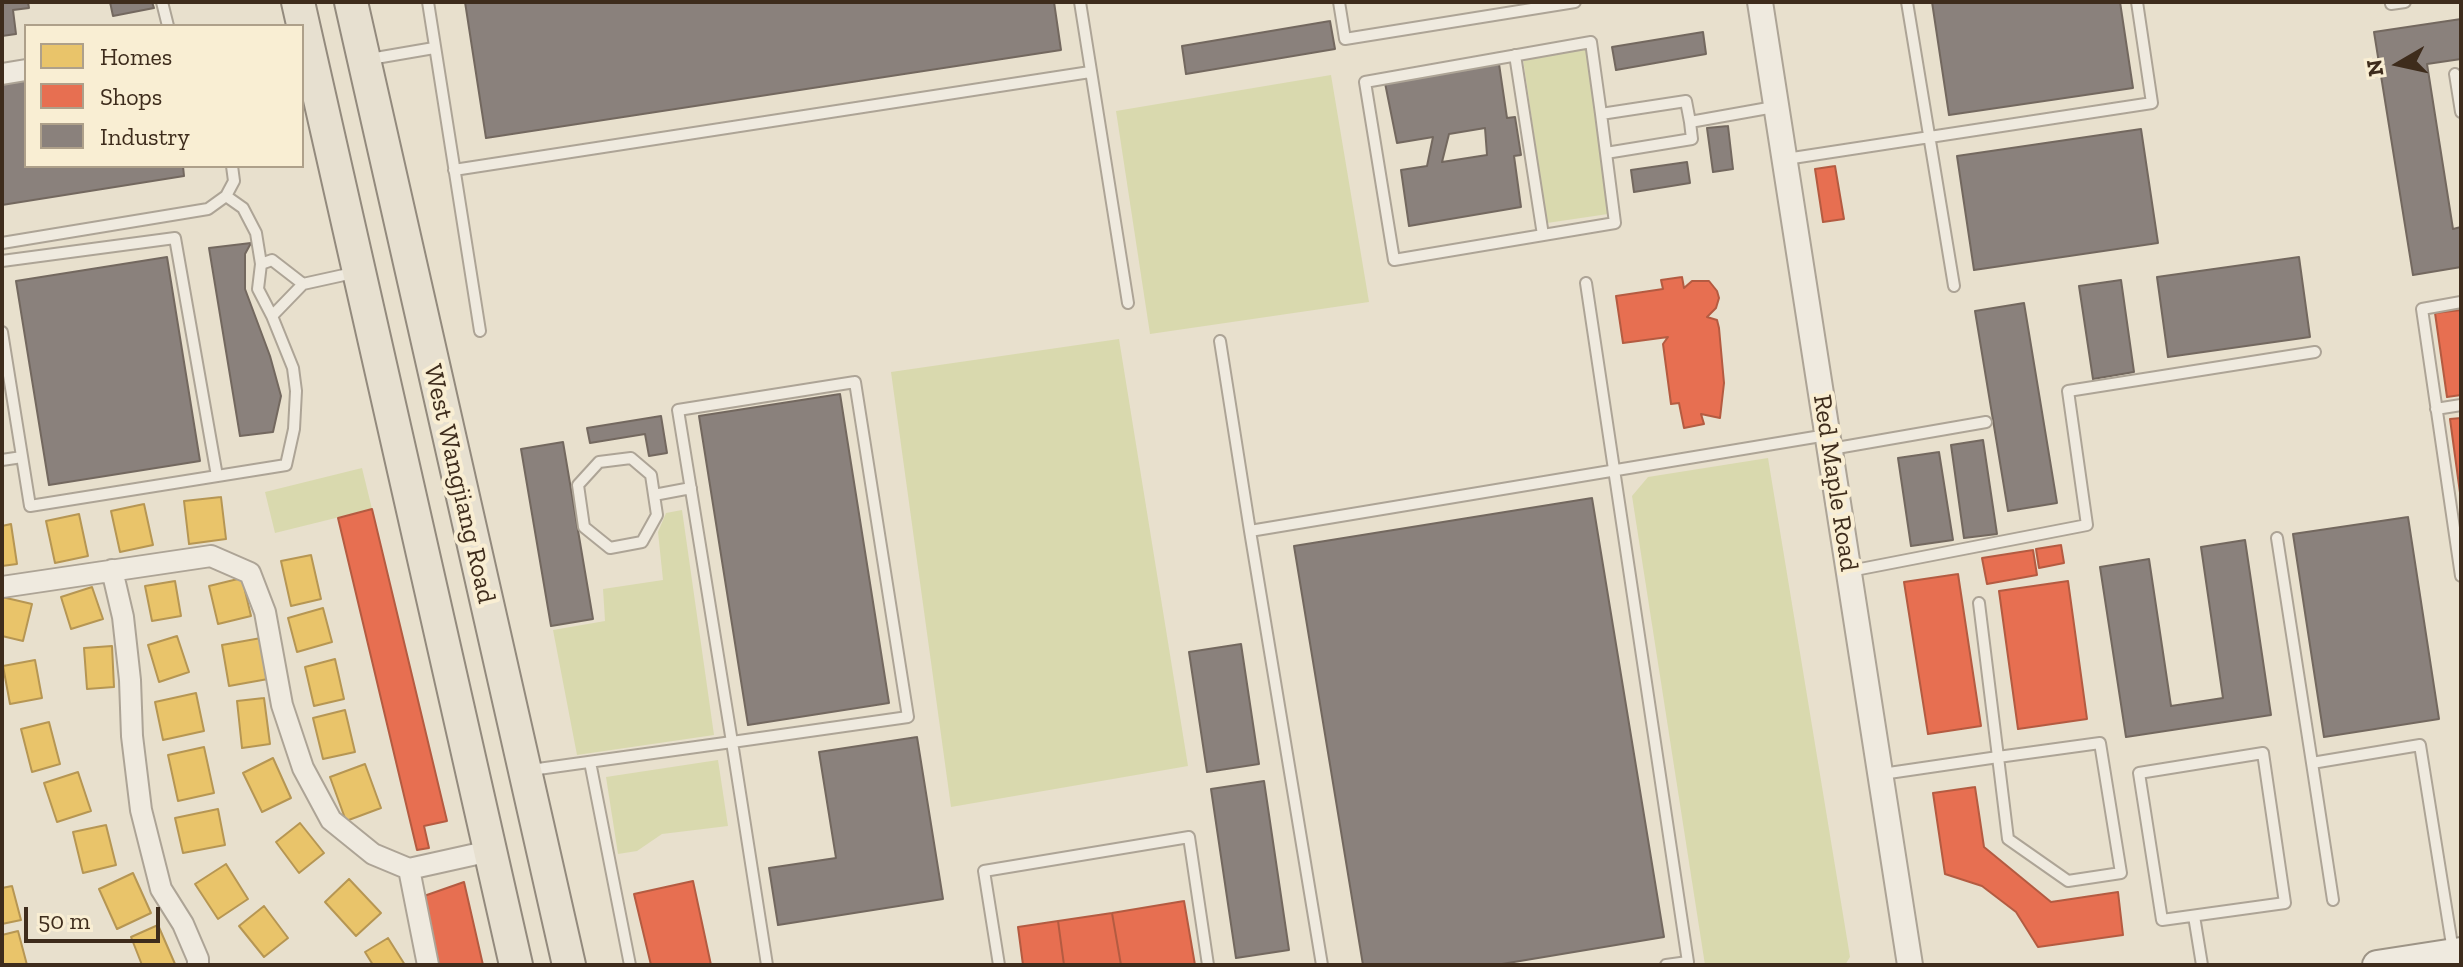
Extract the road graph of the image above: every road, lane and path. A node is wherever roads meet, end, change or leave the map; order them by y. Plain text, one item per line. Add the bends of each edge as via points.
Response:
1 (162, 2) edge
2 (351, 2) edge
3 (428, 2) edge
4 (1080, 2) edge
5 (1339, 2) edge
6 (1575, 2) edge
7 (1760, 2) edge
8 (1907, 2) edge
9 (2137, 2) edge
10 (2405, 2) edge
11 (2391, 4) dead end
12 (1536, 5) edge
13 (168, 24) edge
14 (304, 42) edge
15 (434, 48) junction
16 (1515, 55) junction
17 (364, 60) junction
18 (24, 70) edge
19 (1090, 72) junction
20 (2, 74) edge
21 (2455, 74) dead end
22 (1776, 107) junction
23 (2461, 112) edge
24 (1601, 114) junction
25 (1690, 122) junction
26 (1929, 137) junction
27 (1606, 153) junction
28 (1784, 159) junction
29 (232, 168) edge
30 (454, 170) junction
31 (226, 196) junction
32 (1543, 235) junction
33 (2, 243) edge
34 (2, 261) edge
35 (261, 264) junction
36 (359, 271) junction
37 (1586, 283) dead end
38 (303, 284) junction
39 (1954, 286) dead end
40 (2461, 302) edge
41 (1128, 303) dead end
42 (272, 316) junction
43 (480, 331) dead end
44 (2, 332) edge
45 (1220, 341) dead end
46 (2315, 352) dead end
47 (2461, 405) edge
48 (2436, 409) junction
49 (1986, 422) dead end
50 (1828, 442) junction
51 (22, 457) junction
52 (2, 460) edge
53 (1615, 471) junction
54 (217, 476) junction
55 (691, 488) junction
56 (654, 495) junction
57 (2457, 518) edge
58 (1250, 531) junction
59 (2277, 538) dead end
60 (112, 570) junction
61 (1848, 571) junction
62 (2461, 576) edge
63 (2, 587) edge
64 (1979, 603) dead end
65 (732, 742) junction
66 (1998, 757) junction
67 (590, 762) junction
68 (2312, 763) junction
69 (525, 771) junction
70 (1880, 774) junction
71 (490, 851) junction
72 (409, 869) junction
73 (2333, 900) dead end
74 (2194, 916) junction
75 (2457, 952) edge
76 (198, 965) edge
77 (428, 965) edge
78 (516, 965) edge
79 (569, 965) edge
80 (630, 965) edge
81 (767, 965) edge
82 (999, 965) edge
83 (1208, 965) edge
84 (1322, 965) edge
85 (1666, 965) edge
86 (1910, 965) edge
87 (2202, 965) edge
88 (2377, 965) edge

1 - 13 lane
2 - 17 main road, West Wangjiang Road
3 - 15 lane
4 - 19 lane
5 - 12 lane via 1345,39
6 - 12 lane
7 - 22 street, Red Maple Road
8 - 26 lane
9 - 26 lane via 2152,103
10 - 11 lane
14 - 36 main road, West Wangjiang Road
15 - 17 lane
15 - 30 lane
16 - 24 lane via 1591,42
16 - 32 lane
16 - 32 lane via 1365,82 1394,260
17 - 69 main road, West Wangjiang Road
18 - 20 street
19 - 30 lane
19 - 41 lane
21 - 23 lane
22 - 25 lane
22 - 28 street, Red Maple Road
24 - 25 lane via 1686,101
24 - 27 lane
25 - 27 lane via 1692,139
26 - 28 lane
26 - 39 lane
27 - 32 lane via 1615,223
28 - 50 street, Red Maple Road
29 - 31 lane via 234,181
30 - 43 lane
31 - 33 lane via 208,209
31 - 35 lane via 243,208 256,233
34 - 54 lane via 175,238
35 - 38 lane via 272,260
35 - 42 lane via 258,289
36 - 38 lane
36 - 71 main road, West Wangjiang Road
37 - 53 lane
38 - 42 lane
40 - 48 lane via 2422,309
42 - 54 lane via 293,368 296,391 286,465
44 - 51 lane
45 - 58 lane
46 - 61 lane via 2068,391 2087,525
47 - 48 lane
48 - 57 lane
49 - 50 lane
50 - 53 lane
50 - 61 street, Red Maple Road
51 - 52 lane
51 - 54 lane via 30,506
53 - 58 lane
53 - 85 lane via 1688,962
55 - 56 lane
55 - 65 lane
55 - 65 lane via 678,410 855,382 908,717
56 - 56 lane via 651,475 631,458 599,462 578,485 584,527 610,548 642,542 657,515
57 - 62 lane
58 - 84 lane
59 - 68 lane
60 - 63 street
60 - 72 street via 211,556 250,573 265,612 282,705 303,768 331,820 373,854
60 - 76 street via 123,617 141,810 161,889 183,924
61 - 70 street, Red Maple Road
64 - 66 lane
65 - 67 lane
65 - 81 lane
66 - 66 lane via 2100,743 2121,873 2068,881 2008,839
66 - 70 lane
67 - 69 lane
67 - 80 lane
68 - 73 lane
68 - 75 lane via 2420,745
69 - 79 main road, West Wangjiang Road
70 - 86 street, Red Maple Road
71 - 72 street
71 - 78 main road, West Wangjiang Road
72 - 77 street
74 - 74 lane via 2162,920 2139,773 2263,753 2285,903
74 - 87 lane
75 - 88 main road
82 - 83 lane via 984,871 1189,837

